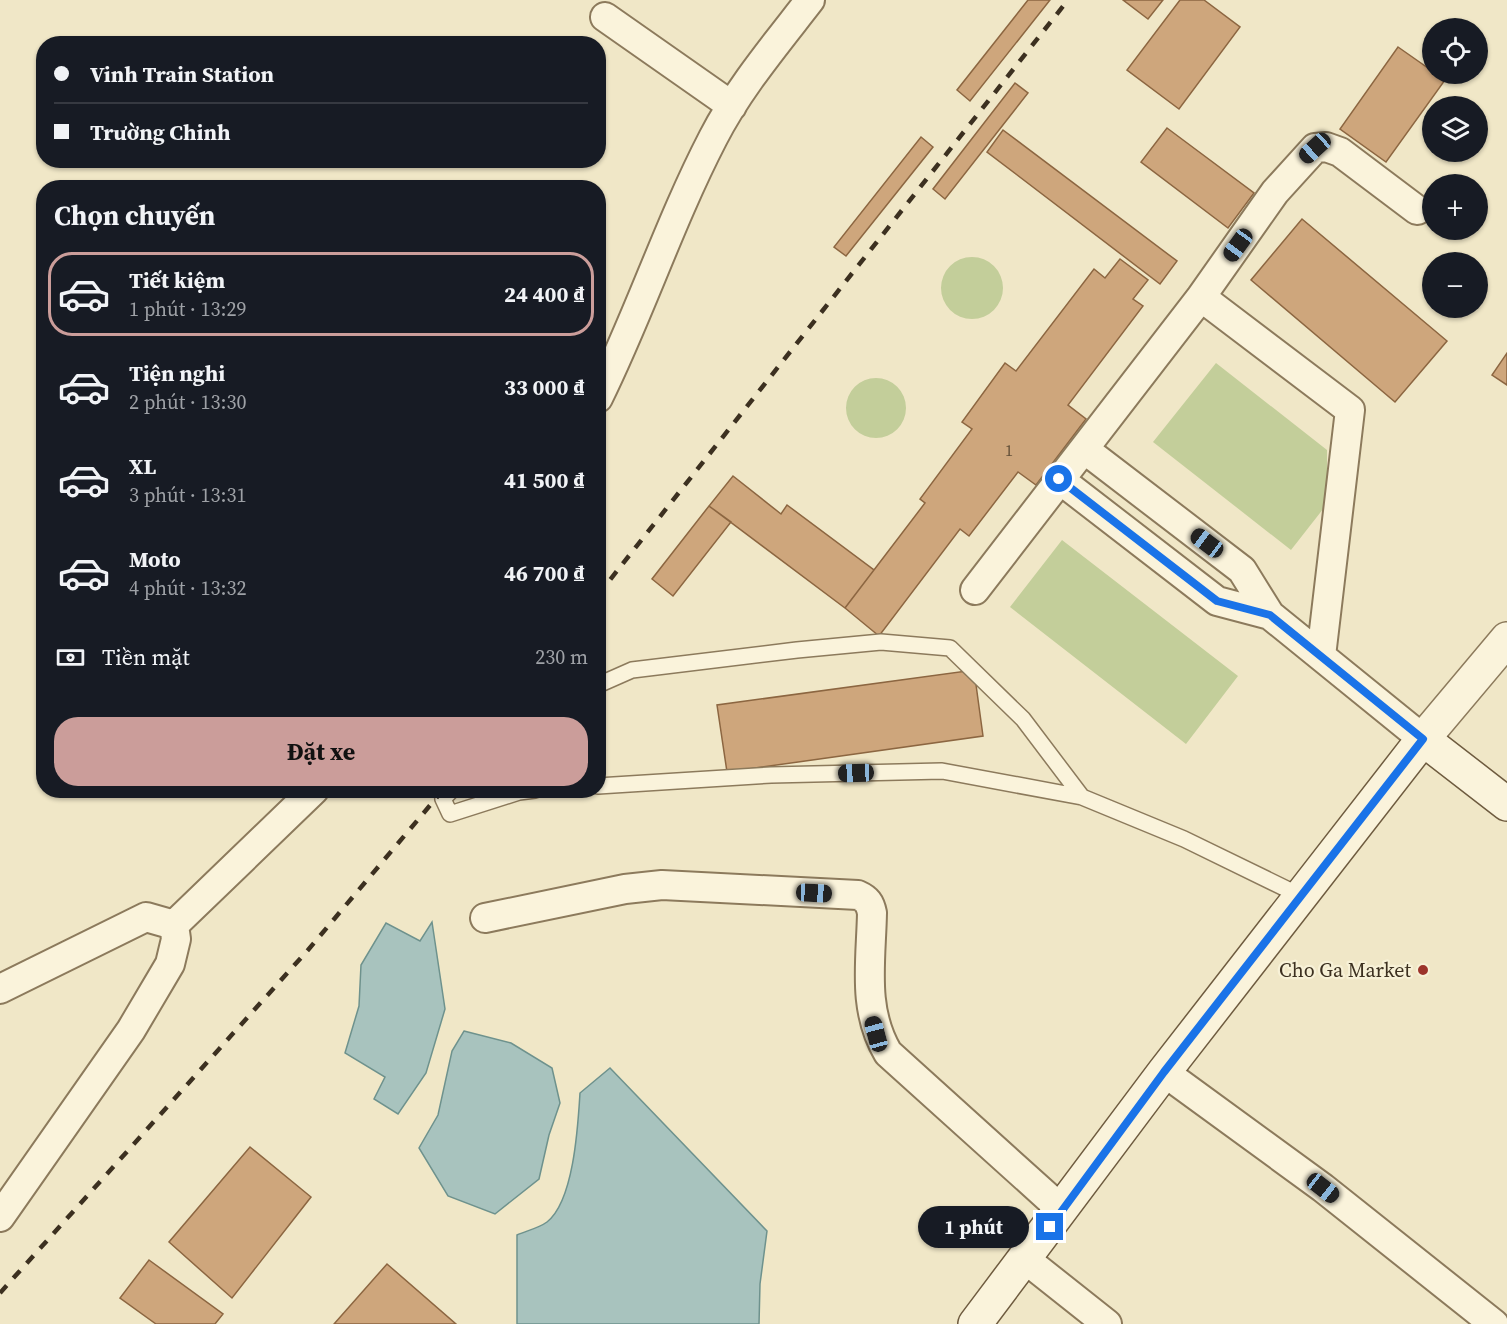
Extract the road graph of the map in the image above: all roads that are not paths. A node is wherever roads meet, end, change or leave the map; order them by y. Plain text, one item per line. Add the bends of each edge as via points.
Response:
1 (810, 0) edge
2 (604, 18) dead end
3 (732, 106) junction
4 (1417, 210) dead end
5 (1201, 297) junction
6 (606, 382) edge
7 (1084, 449) junction
8 (1059, 479) junction
9 (975, 590) dead end
10 (1270, 615) junction
11 (1507, 639) edge
12 (1321, 656) junction
13 (606, 682) edge
14 (1423, 739) junction
15 (606, 786) edge
16 (1082, 797) junction
17 (306, 798) edge
18 (444, 798) edge
19 (500, 798) edge
20 (1507, 804) edge
21 (1301, 896) junction
22 (485, 918) dead end
23 (174, 925) junction
24 (0, 989) edge
25 (1164, 1072) junction
26 (1062, 1210) junction
27 (0, 1217) edge
28 (1025, 1259) junction
29 (975, 1324) edge
30 (1107, 1324) edge
31 (1494, 1324) edge

1 - 3 street
2 - 3 street
3 - 6 street via 713,137 668,234 630,334
4 - 5 street via 1340,152 1315,148 1275,192
5 - 7 street
5 - 12 street via 1350,410
7 - 8 street
7 - 10 street via 1242,570
8 - 9 street
8 - 10 street via 1217,601
10 - 12 street
11 - 14 main road
12 - 14 street
13 - 16 lane via 632,670 797,650 881,642 950,648 1023,719
14 - 20 main road
14 - 21 main road
15 - 16 lane via 942,771
16 - 21 lane via 1184,839
17 - 23 street
18 - 19 lane via 450,814
21 - 25 main road
22 - 26 street via 662,885 864,897 872,913 870,1012 876,1034 888,1053
23 - 24 street via 146,917
23 - 27 street via 176,939 170,964 131,1030
25 - 26 main road
25 - 31 street via 1323,1188
26 - 28 main road
28 - 29 main road
28 - 30 street

